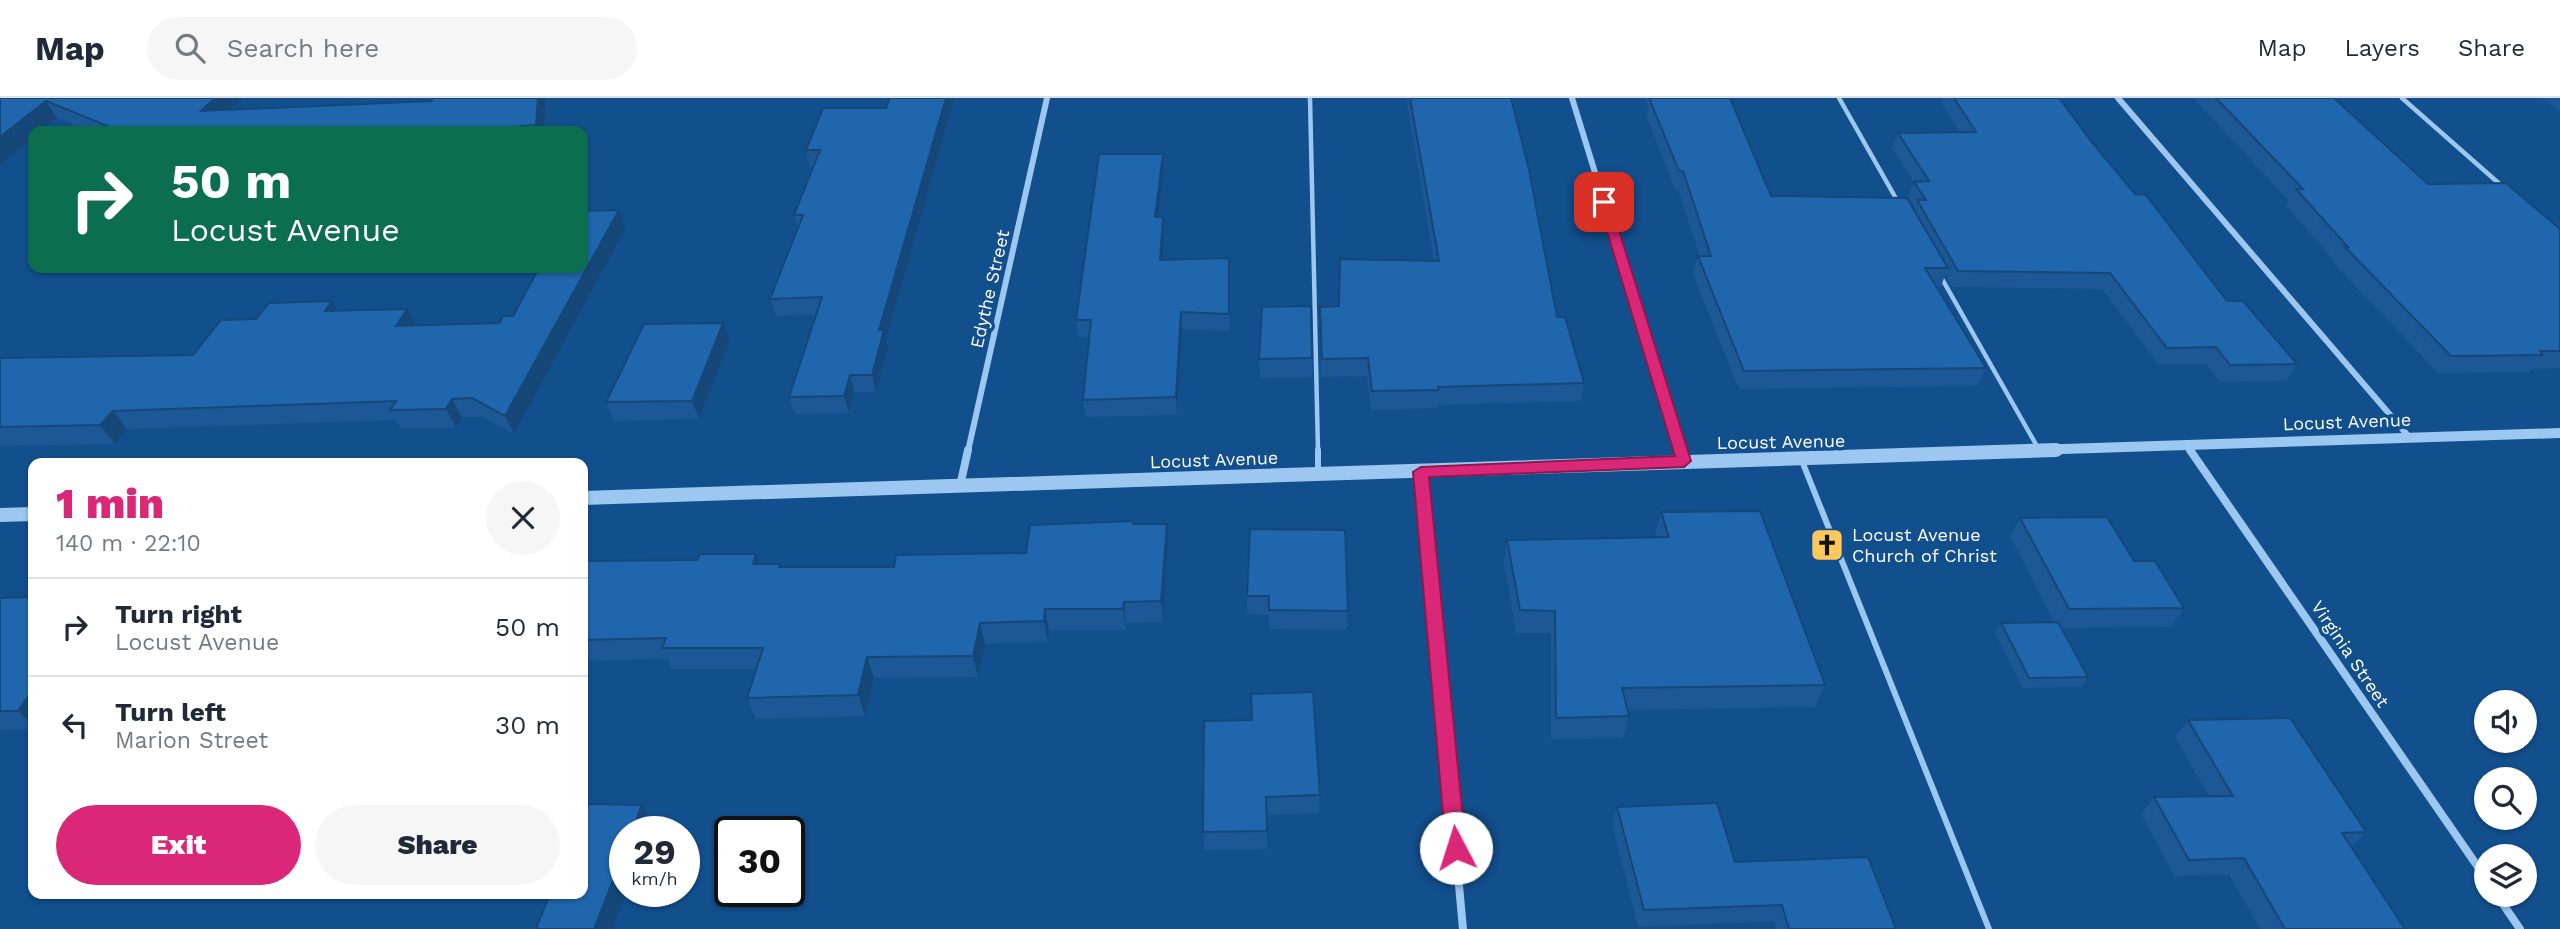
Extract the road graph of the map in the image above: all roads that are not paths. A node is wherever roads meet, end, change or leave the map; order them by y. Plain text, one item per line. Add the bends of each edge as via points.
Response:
1 (1047, 98) edge
2 (1310, 98) edge
3 (1572, 98) edge
4 (1839, 98) edge
5 (2118, 98) edge
6 (2402, 98) edge
7 (2511, 194) edge
8 (1899, 204) edge
9 (1940, 275) edge
10 (2560, 433) edge
11 (2410, 438) junction
12 (2188, 446) junction
13 (2040, 452) junction
14 (1801, 459) junction
15 (1684, 461) junction
16 (1421, 472) junction
17 (1318, 474) junction
18 (960, 486) junction
19 (588, 498) edge
20 (28, 514) edge
21 (0, 515) edge
22 (2474, 861) edge
23 (2505, 907) edge
24 (1464, 929) edge
25 (1989, 929) edge
26 (2520, 929) edge

1 - 18 street, Edythe Street
2 - 17 lane
3 - 15 street
4 - 8 lane
5 - 11 street
6 - 7 lane
9 - 13 lane
10 - 11 street, Locust Avenue
11 - 12 street, Locust Avenue
12 - 13 street, Locust Avenue
12 - 22 street, Virginia Street
13 - 14 street, Locust Avenue
14 - 15 street, Locust Avenue
14 - 25 lane
15 - 16 street, Locust Avenue
16 - 17 street, Locust Avenue
16 - 24 street
17 - 18 street, Locust Avenue
18 - 19 street, Locust Avenue
20 - 21 street
23 - 26 street

